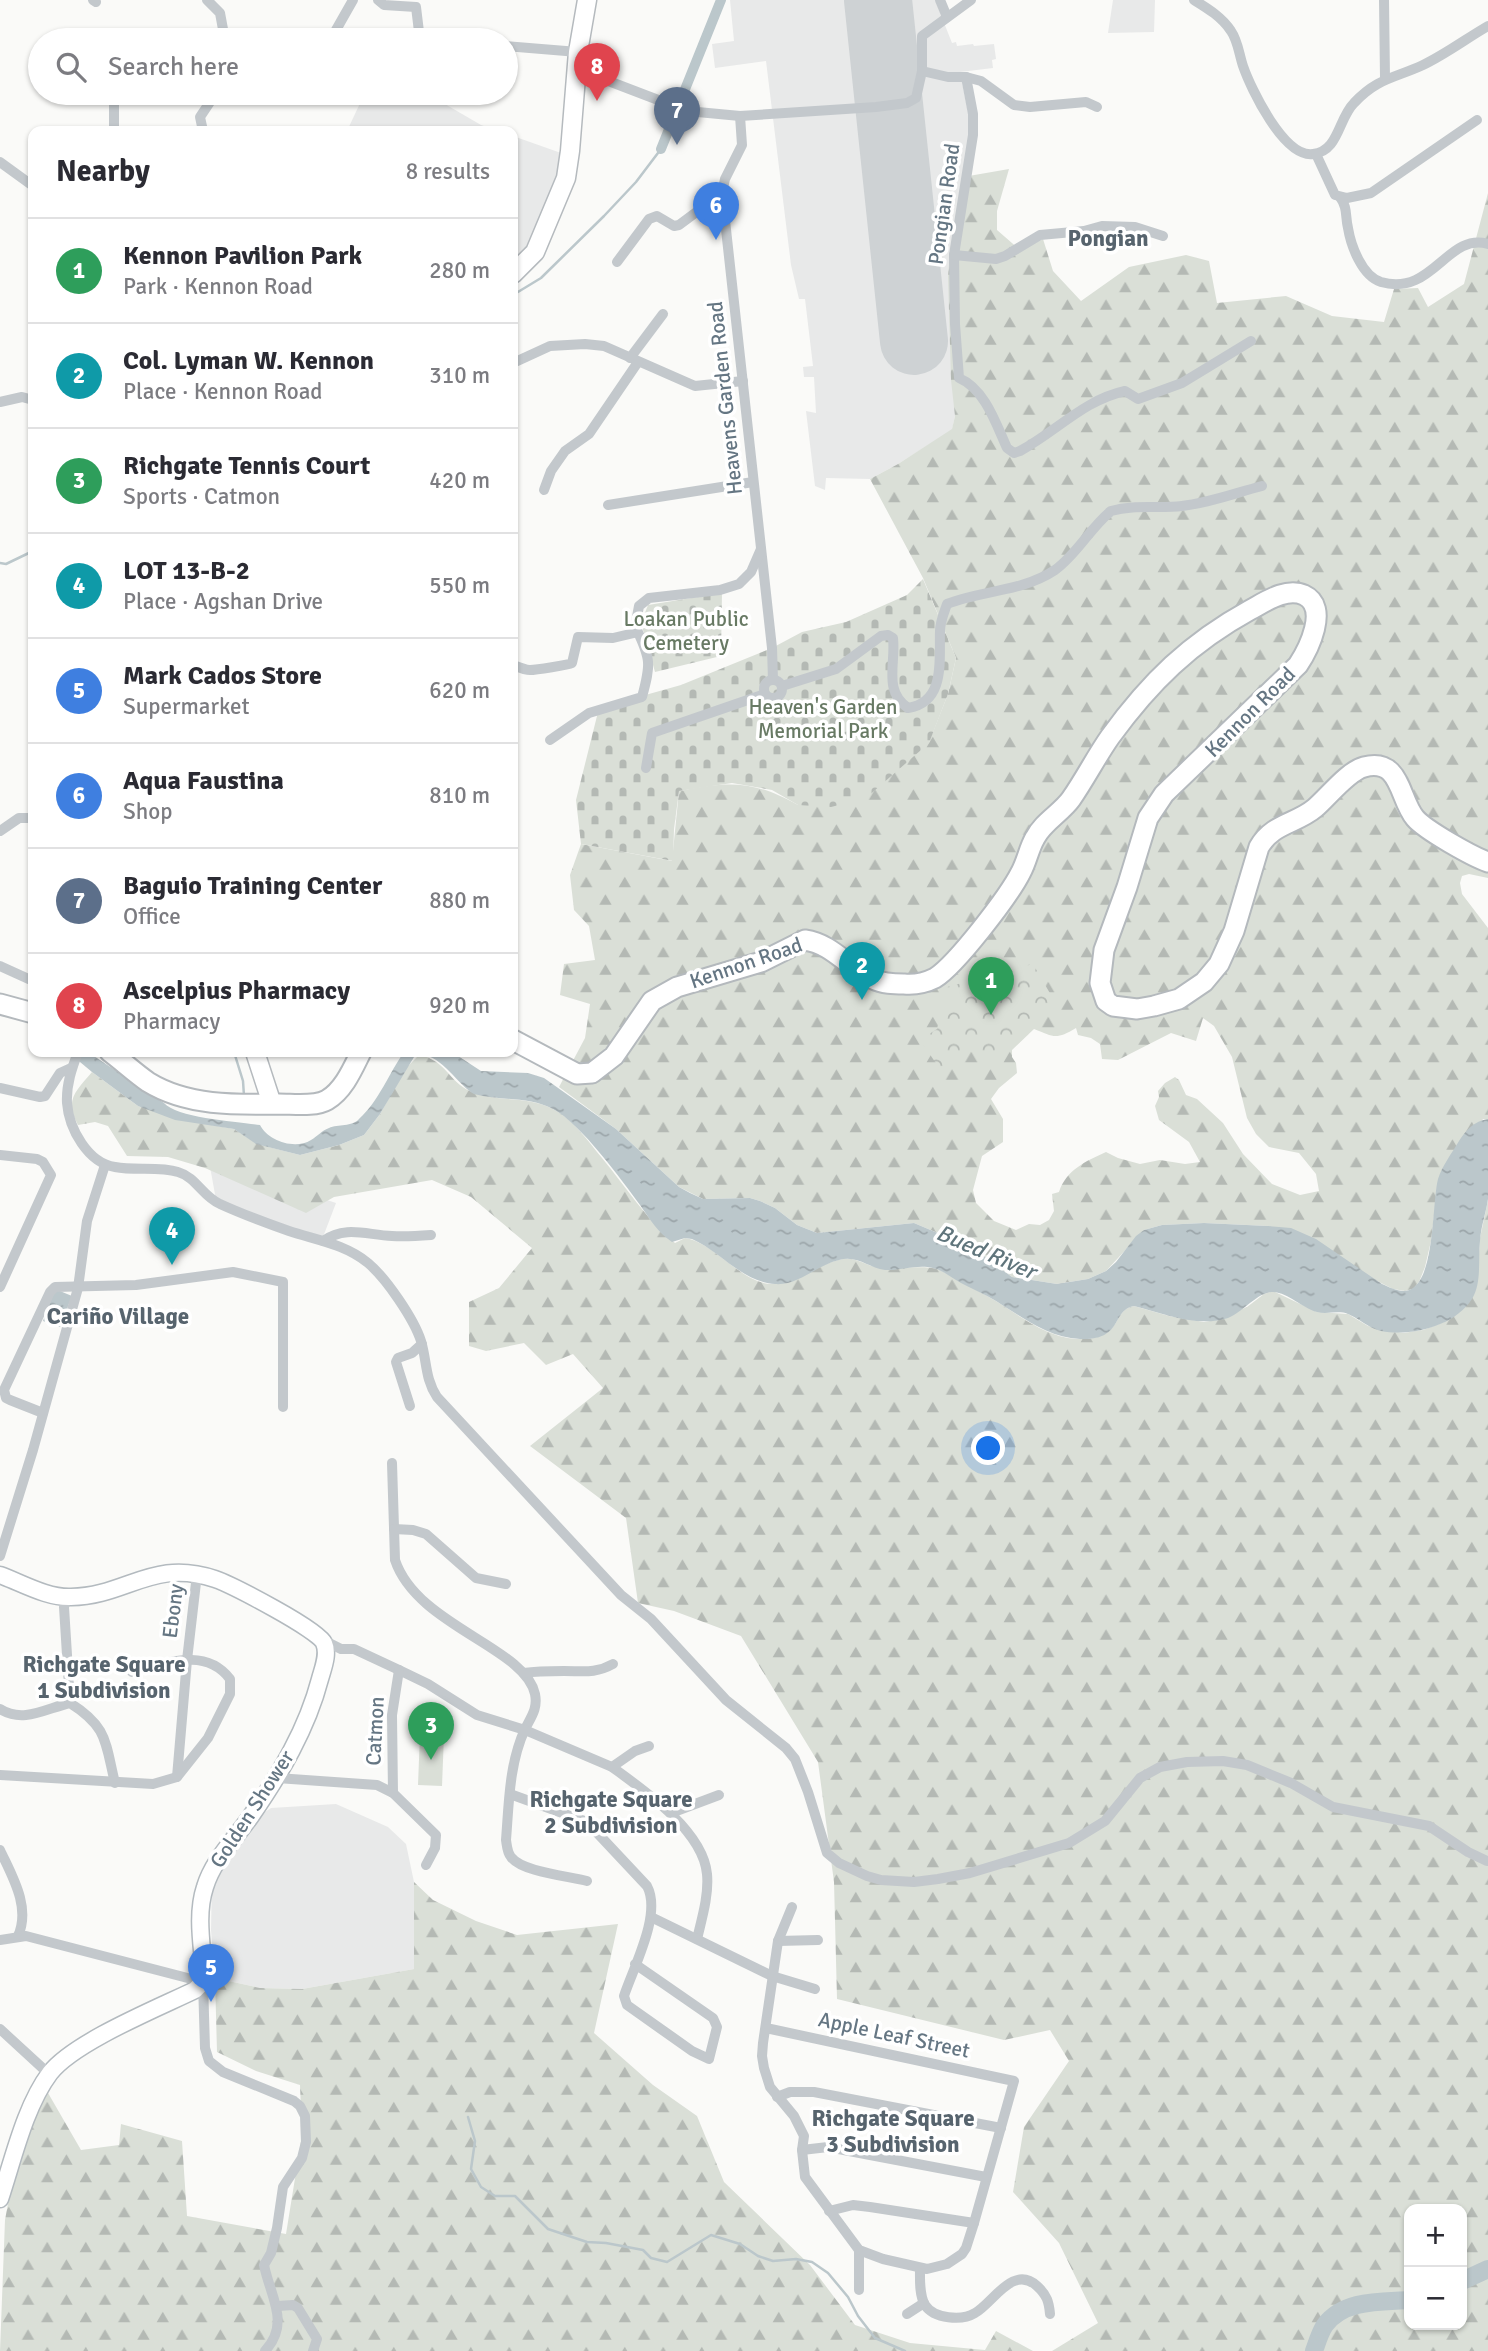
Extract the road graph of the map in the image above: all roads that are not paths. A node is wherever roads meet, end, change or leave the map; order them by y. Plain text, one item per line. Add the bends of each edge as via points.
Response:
1 (207, 0) edge
2 (353, 0) edge
3 (378, 0) edge
4 (587, 0) edge
5 (940, 0) edge
6 (971, 0) edge
7 (1194, 0) edge
8 (1384, 0) edge
9 (947, 17) junction
10 (1488, 26) edge
11 (223, 28) edge
12 (337, 28) edge
13 (419, 28) edge
14 (518, 48) edge
15 (578, 61) junction
16 (922, 71) junction
17 (966, 77) junction
18 (1385, 78) junction
19 (114, 105) edge
20 (208, 105) edge
21 (1097, 107) dead end
22 (740, 116) junction
23 (1477, 120) dead end
24 (114, 126) edge
25 (202, 126) edge
26 (1316, 154) junction
27 (0, 162) edge
28 (28, 182) edge
29 (722, 193) junction
30 (1340, 197) junction
31 (1163, 236) dead end
32 (1488, 244) edge
33 (954, 255) junction
34 (617, 262) dead end
35 (518, 269) edge
36 (663, 314) dead end
37 (1251, 341) dead end
38 (634, 360) junction
39 (518, 361) edge
40 (743, 381) junction
41 (28, 399) edge
42 (0, 402) edge
43 (753, 482) junction
44 (1262, 486) dead end
45 (544, 490) dead end
46 (608, 505) dead end
47 (761, 548) junction
48 (636, 628) junction
49 (518, 667) edge
50 (777, 683) junction
51 (550, 740) dead end
52 (646, 768) dead end
53 (28, 818) edge
54 (0, 831) edge
55 (1488, 862) edge
56 (0, 966) edge
57 (28, 979) edge
58 (0, 1004) edge
59 (28, 1012) edge
60 (518, 1043) edge
61 (116, 1057) edge
62 (256, 1057) edge
63 (359, 1057) edge
64 (75, 1060) edge
65 (0, 1088) edge
66 (262, 1104) junction
67 (0, 1155) edge
68 (105, 1165) junction
69 (431, 1235) dead end
70 (323, 1241) junction
71 (0, 1287) edge
72 (78, 1287) junction
73 (422, 1344) junction
74 (410, 1406) dead end
75 (283, 1407) dead end
76 (43, 1413) junction
77 (392, 1463) dead end
78 (394, 1529) junction
79 (0, 1556) edge
80 (197, 1574) junction
81 (0, 1575) edge
82 (506, 1584) dead end
83 (67, 1598) junction
84 (323, 1640) junction
85 (187, 1660) junction
86 (613, 1664) dead end
87 (399, 1670) junction
88 (132, 1672) dead end
89 (524, 1673) junction
90 (70, 1703) junction
91 (0, 1709) edge
92 (525, 1730) junction
93 (649, 1746) dead end
94 (612, 1767) junction
95 (0, 1775) edge
96 (177, 1777) junction
97 (277, 1778) junction
98 (115, 1783) junction
99 (393, 1793) junction
100 (510, 1794) junction
101 (719, 1795) dead end
102 (671, 1813) junction
103 (0, 1850) edge
104 (1487, 1861) edge
105 (426, 1866) dead end
106 (587, 1881) dead end
107 (792, 1907) dead end
108 (651, 1917) junction
109 (18, 1936) junction
110 (697, 1939) junction
111 (0, 1940) edge
112 (818, 1940) dead end
113 (778, 1941) junction
114 (635, 1964) junction
115 (772, 1976) junction
116 (202, 1982) junction
117 (815, 1989) dead end
118 (765, 2028) junction
119 (0, 2029) edge
120 (49, 2074) junction
121 (777, 2097) junction
122 (1001, 2128) junction
123 (802, 2150) junction
124 (986, 2176) junction
125 (0, 2199) edge
126 (830, 2211) junction
127 (974, 2223) junction
128 (859, 2250) junction
129 (920, 2268) junction
130 (859, 2290) dead end
131 (924, 2303) junction
132 (278, 2306) junction
133 (907, 2314) dead end
134 (1051, 2314) dead end
135 (265, 2351) edge
136 (313, 2351) edge

1 - 11 street via 220,13
2 - 12 street
3 - 13 street via 384,5 416,7
4 - 15 main road
5 - 9 street
6 - 9 street
7 - 26 street via 1231,30 1243,68 1285,142 1299,152
8 - 18 street
9 - 16 street via 922,36
10 - 18 street via 1424,65
14 - 15 street
15 - 22 street via 687,111
15 - 35 main road via 566,178 535,252
16 - 17 street
16 - 22 street via 916,98 907,103
17 - 21 street via 981,81 1014,105 1086,102
17 - 33 street, Pongian Road via 973,135
18 - 26 street via 1355,101 1343,116 1334,141
19 - 24 street
20 - 25 street via 200,117
22 - 29 street, Heavens Garden Road via 742,145
23 - 30 street via 1371,192
26 - 30 street via 1333,192
27 - 28 street
29 - 34 street via 678,225 657,216 649,219
29 - 40 street, Heavens Garden Road
30 - 32 street via 1355,251 1370,277 1378,281 1418,279 1457,248
31 - 33 street via 1102,226 1040,235 996,259
33 - 37 street, Pongian Road via 959,378 974,385 1014,453 1105,395 1125,391 1138,398 1156,394
36 - 38 street
38 - 39 street via 604,346 550,346
38 - 40 street via 695,386
38 - 45 street via 589,435 565,451
40 - 43 street, Heavens Garden Road
41 - 42 street
43 - 46 street
43 - 47 street, Heavens Garden Road
44 - 50 street via 1211,501 1111,511 1054,571 1019,588 947,604 940,627 937,688 916,707 903,705 892,688 894,648 888,635 836,669
47 - 48 street via 751,572 739,584 643,601
47 - 50 street, Heavens Garden Road
48 - 49 street via 634,633 613,638 578,637 572,663 566,666 529,670
48 - 51 street via 650,668 642,697 589,713
50 - 52 street via 765,685 765,694 652,733
53 - 54 street via 19,818
55 - 60 highway, Kennon Road via 1416,819 1390,771 1365,767 1312,811 1267,834 1234,931 1219,964 1203,982 1179,999 1146,1008 1125,1009 1106,1000 1100,983 1104,950 1152,811 1164,794 1298,666 1308,649 1315,609 1310,598 1282,594 1193,645 1162,673 1109,738 1068,803 1034,839 1004,900 934,978 912,985 881,982 823,945 805,940 761,962 677,987 652,1001 614,1056 592,1073 577,1074
56 - 57 street
58 - 59 highway
61 - 66 highway via 149,1082 176,1094 201,1101
62 - 66 main road
63 - 66 highway via 327,1100
64 - 65 street via 45,1096
64 - 68 street via 68,1110 86,1151
67 - 71 street via 37,1159 51,1175
68 - 70 street via 181,1172 219,1204
68 - 72 street via 83,1238
69 - 70 street via 351,1231
70 - 73 street via 370,1264 408,1315
72 - 75 street via 136,1285 233,1272 283,1282
72 - 76 street
72 - 76 street via 55,1287 50,1292 4,1390 6,1398
73 - 74 street via 396,1362
73 - 104 street via 431,1388 452,1415 621,1595 651,1619 726,1700 795,1759 827,1853 852,1870 881,1880 914,1882 970,1873 1069,1843 1105,1821 1151,1771 1187,1762 1223,1761 1268,1772 1333,1807 1429,1825
76 - 79 street
77 - 78 street
78 - 82 street via 426,1534 476,1578
78 - 89 street via 395,1560 406,1584 440,1617
80 - 83 main road via 167,1572
80 - 84 main road via 291,1618
80 - 85 street, Ebony
81 - 83 main road
83 - 90 street
84 - 87 street
84 - 97 main road, Golden Shower via 326,1657 318,1688
85 - 88 street
85 - 96 street, Ebony
85 - 96 street via 210,1663 227,1675 231,1690 208,1738
86 - 89 street via 584,1673
87 - 92 street via 477,1715
87 - 99 street, Catmon via 392,1715
89 - 92 street via 536,1703
90 - 91 street via 22,1716
90 - 98 street via 100,1728
92 - 94 street
92 - 100 street
93 - 94 street
94 - 102 street
95 - 98 street
96 - 98 street via 153,1784
97 - 99 street via 368,1783
97 - 116 main road, Golden Shower via 205,1885
99 - 105 street via 436,1835
100 - 106 street via 506,1840 511,1858 529,1868
100 - 108 street via 592,1826 647,1886 652,1895
101 - 102 street
102 - 110 street via 701,1853 707,1874
103 - 109 street via 22,1905
107 - 113 street
108 - 110 street
108 - 114 street
109 - 111 street
109 - 116 street
110 - 115 street
112 - 113 street
113 - 115 street
114 - 114 street via 713,2018 717,2029 709,2059 627,2006 624,1996
115 - 117 street
115 - 118 street
116 - 120 main road via 195,1990 99,2038
116 - 132 street via 209,2061 223,2072 295,2101 305,2116 302,2158 283,2187 271,2253 264,2265
118 - 121 street via 762,2056
118 - 122 street, Apple Leaf Street via 1014,2081
119 - 120 street
120 - 125 main road via 29,2113
121 - 122 street via 814,2092
121 - 123 street via 800,2125
122 - 124 street
123 - 124 street via 828,2147
123 - 126 street via 805,2178
124 - 127 street
126 - 127 street via 870,2207
126 - 128 street
127 - 129 street via 958,2258
128 - 129 street
128 - 130 street
129 - 131 street
131 - 133 street
131 - 134 street via 945,2316 967,2317 1002,2288 1023,2280 1032,2282 1049,2300
132 - 135 street via 279,2322
132 - 136 street via 298,2308 317,2339

